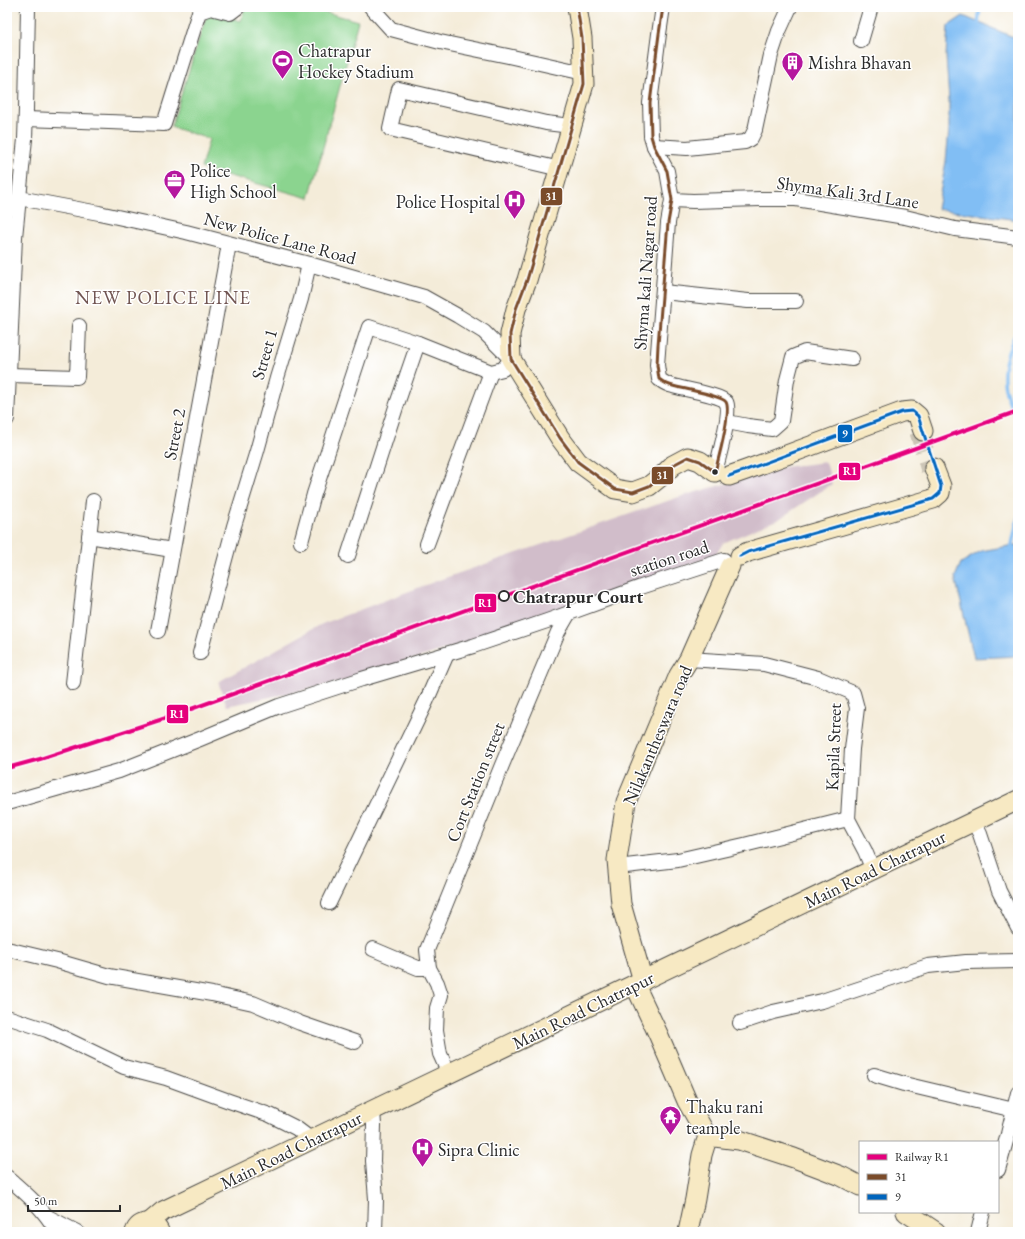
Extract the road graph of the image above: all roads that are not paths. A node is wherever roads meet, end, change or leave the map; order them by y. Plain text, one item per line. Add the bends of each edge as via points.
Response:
1 (28, 7) edge
2 (238, 7) edge
3 (371, 7) edge
4 (577, 7) edge
5 (663, 7) edge
6 (790, 7) edge
7 (871, 7) edge
8 (862, 41) dead end
9 (584, 74) junction
10 (26, 119) junction
11 (571, 126) junction
12 (654, 146) junction
13 (560, 169) junction
14 (672, 200) junction
15 (15, 204) edge
16 (1018, 237) edge
17 (229, 244) junction
18 (309, 264) junction
19 (663, 292) junction
20 (796, 301) dead end
21 (9, 313) edge
22 (80, 326) dead end
23 (418, 343) junction
24 (511, 359) junction
25 (852, 359) dead end
26 (491, 372) junction
27 (9, 375) junction
28 (7, 419) edge
29 (727, 422) junction
30 (921, 431) tunnel mouth
31 (932, 469) tunnel mouth
32 (724, 476) junction
33 (93, 501) dead end
34 (89, 536) junction
35 (301, 542) dead end
36 (427, 544) dead end
37 (172, 550) junction
38 (348, 556) dead end
39 (733, 558) junction
40 (569, 613) junction
41 (158, 631) dead end
42 (200, 654) dead end
43 (447, 654) junction
44 (689, 659) junction
45 (73, 683) dead end
46 (1018, 800) edge
47 (7, 803) edge
48 (848, 819) junction
49 (974, 822) junction
50 (617, 867) junction
51 (873, 870) junction
52 (329, 903) dead end
53 (1018, 928) edge
54 (7, 949) edge
55 (373, 949) dead end
56 (1018, 961) edge
57 (429, 968) junction
58 (639, 983) junction
59 (7, 1017) edge
60 (740, 1023) dead end
61 (355, 1042) dead end
62 (449, 1074) junction
63 (874, 1075) dead end
64 (1018, 1093) edge
65 (1014, 1110) junction
66 (372, 1111) junction
67 (708, 1136) junction
68 (312, 1140) junction
69 (999, 1166) edge
70 (7, 1177) edge
71 (859, 1185) edge
72 (908, 1213) edge
73 (983, 1213) edge
74 (48, 1217) junction
75 (146, 1228) edge
76 (57, 1232) edge
77 (77, 1232) edge
78 (121, 1232) edge
79 (375, 1232) edge
80 (688, 1232) edge
81 (936, 1232) edge
82 (978, 1232) edge

1 - 10 street
2 - 10 street via 230,12 211,8 199,12 164,124
3 - 9 street via 391,29
4 - 9 street
5 - 12 street, Shyma kali Nagar road via 650,103 651,136
6 - 12 street via 771,55 755,130 751,138 745,142 695,147
7 - 8 street
9 - 11 street via 584,84
10 - 15 street
11 - 13 street
11 - 13 street via 546,123 399,89 390,129
12 - 14 street, Shyma kali Nagar road via 667,171
13 - 24 street via 516,310 510,334
14 - 16 street, Shyma Kali 3rd Lane via 796,199 905,217 955,229
14 - 19 street, Shyma kali Nagar road
15 - 17 street, New Police Lane Road via 99,213
15 - 21 street
17 - 18 street, New Police Lane Road
17 - 37 street, Street 2
18 - 24 street, New Police Lane Road via 424,297 484,332
18 - 42 street, Street 1
19 - 20 street via 748,301
19 - 29 street, Shyma kali Nagar road via 657,365 659,379 671,386 718,397 726,402
21 - 27 street
22 - 27 street via 77,377
23 - 26 street
23 - 35 street via 369,327
23 - 38 street
24 - 26 street via 504,369
24 - 32 street via 560,438 578,462 615,489 633,492 648,486 674,464 688,457
25 - 29 street via 805,352 793,357 781,421 777,425 772,429
26 - 36 street
27 - 28 street
29 - 32 street, Shyma kali Nagar road
30 - 32 street via 918,416 912,411 902,412
31 - 39 street via 935,490 932,494 745,547
33 - 34 street
34 - 37 street
34 - 45 street
37 - 41 street, Street 2
39 - 40 street, station road
39 - 44 street, Nilakantheswara road
40 - 43 street, station road
40 - 57 street, Cort Station street via 558,632 502,764 427,950
43 - 47 street, station road via 280,706 119,771
43 - 52 street
44 - 48 street, Kapila Street via 764,664 818,678 853,693 857,708
44 - 50 street, Nilakantheswara road via 679,675 626,802
46 - 49 street, Main Road Chatrapur
48 - 50 street via 678,860
48 - 51 street
49 - 51 street, Main Road Chatrapur
49 - 53 street via 999,891
50 - 58 street, Nilakantheswara road via 621,904
51 - 58 street, Main Road Chatrapur
54 - 61 street via 109,976 253,1003
55 - 57 street via 418,968
56 - 60 street via 928,966
57 - 62 street via 441,995 437,1008 436,1030 440,1054
58 - 62 street, Main Road Chatrapur
58 - 67 street, Nilakantheswara road via 687,1101
59 - 68 street via 47,1030 124,1066 270,1115 296,1128
62 - 66 street, Main Road Chatrapur
63 - 65 street
64 - 65 street
65 - 69 street
66 - 68 street, Main Road Chatrapur
66 - 79 street
67 - 71 street via 739,1140 794,1158
67 - 80 street
68 - 75 street, Main Road Chatrapur via 163,1211
70 - 74 street
72 - 81 street
73 - 82 street
74 - 76 street
74 - 77 street
75 - 78 street, Main Road Chatrapur

